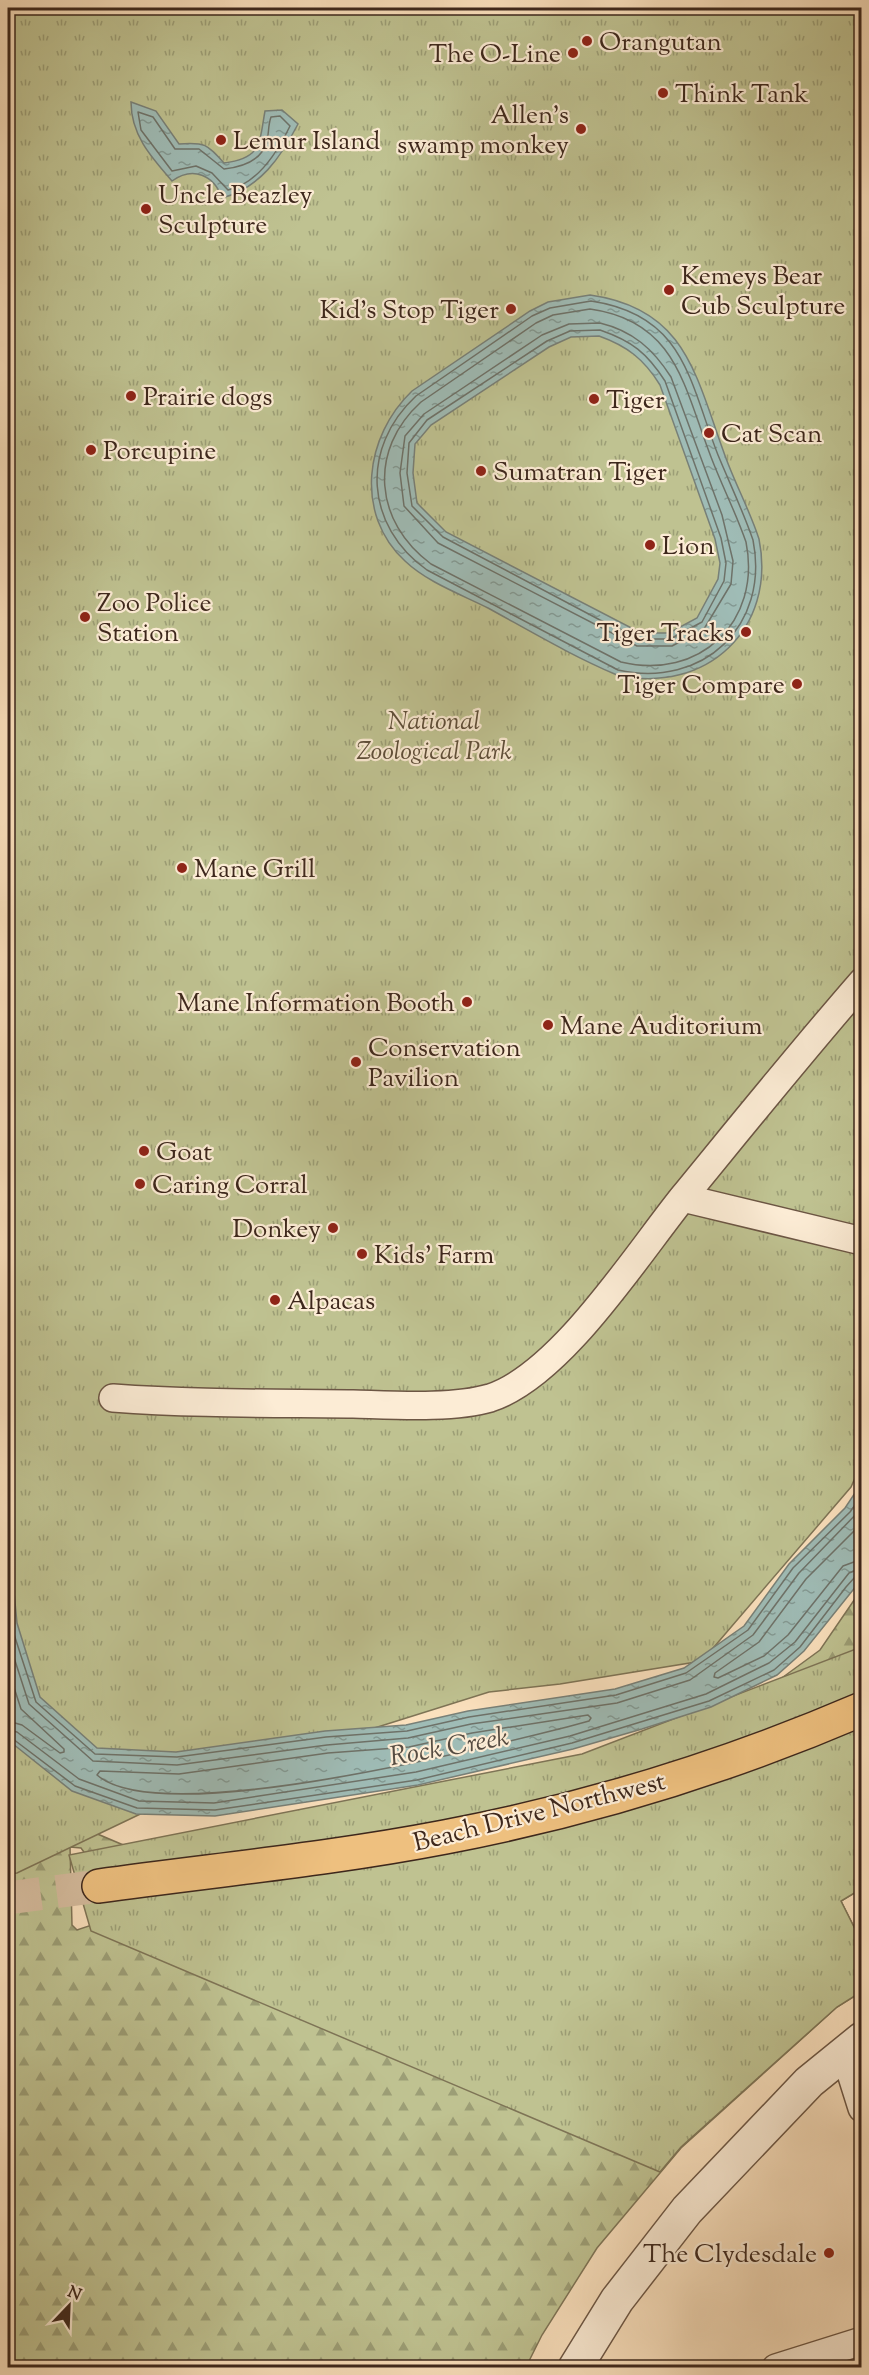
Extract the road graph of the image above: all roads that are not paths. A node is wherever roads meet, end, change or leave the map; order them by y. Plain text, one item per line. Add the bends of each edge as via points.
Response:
1 (861, 982) edge
2 (683, 1198) junction
3 (861, 1241) edge
4 (113, 1398) dead end
5 (861, 1709) edge
6 (99, 1886) tunnel mouth
7 (853, 2045) edge
8 (861, 2108) edge
9 (861, 2341) edge
10 (575, 2367) edge
11 (776, 2367) edge

1 - 2 street
2 - 3 street
2 - 4 street via 578,1331 523,1380 490,1398 434,1405 201,1403
5 - 6 main road, Beach Drive Northwest via 685,1774 522,1821 410,1844
7 - 8 street
7 - 10 street via 741,2151 687,2210 617,2300
9 - 11 street

